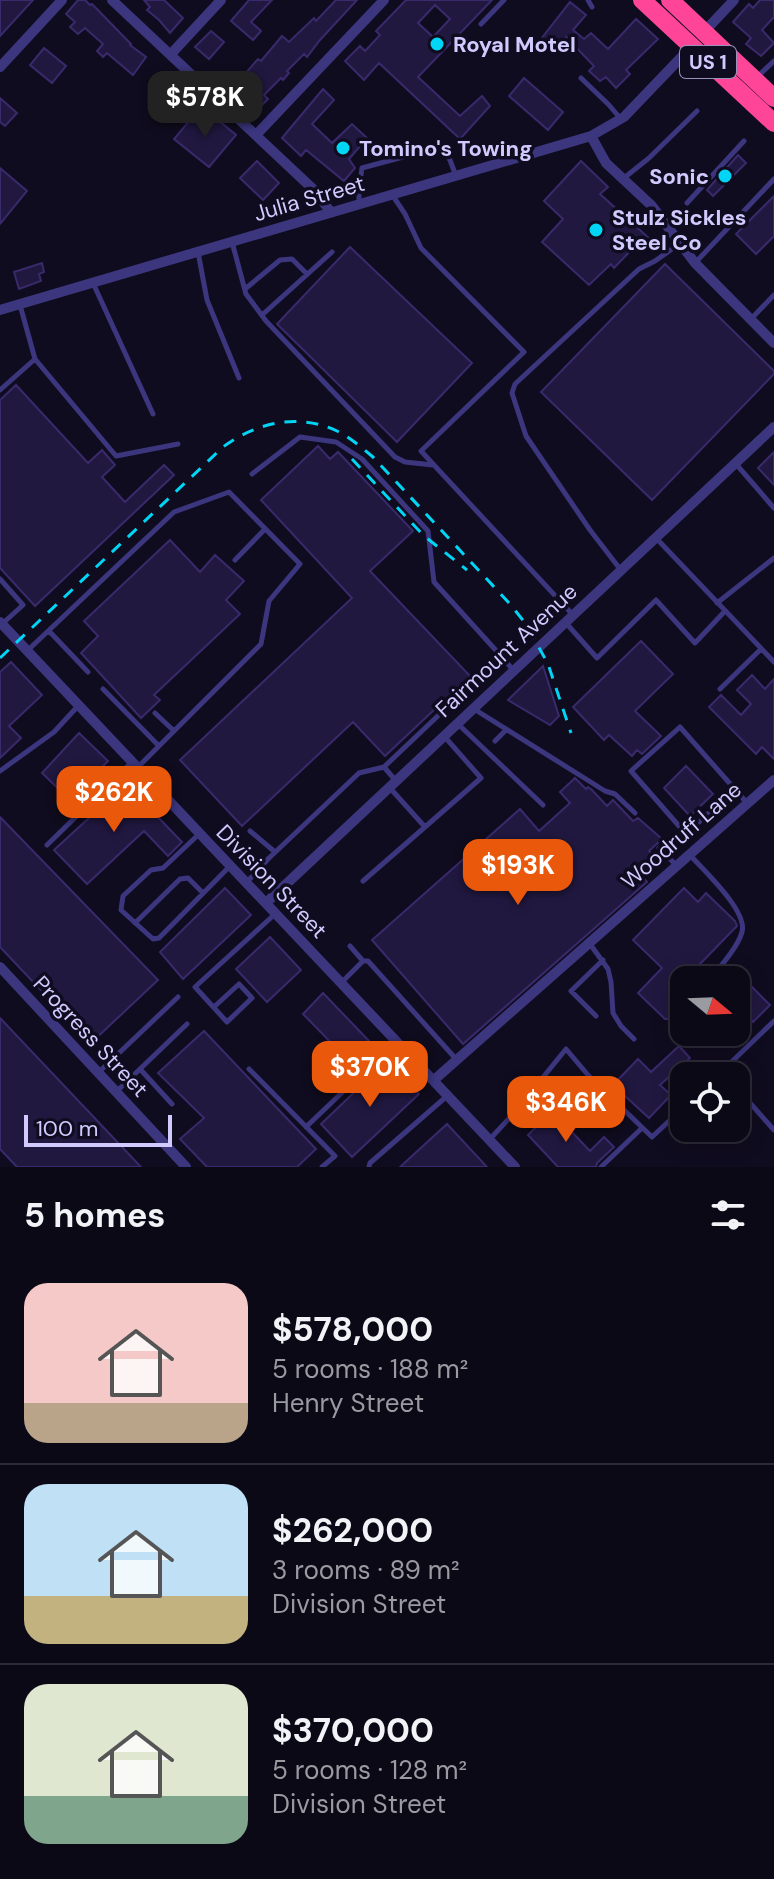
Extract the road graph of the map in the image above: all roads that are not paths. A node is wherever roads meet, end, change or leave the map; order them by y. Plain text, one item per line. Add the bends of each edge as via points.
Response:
1 (62, 0) edge
2 (112, 0) edge
3 (221, 0) edge
4 (384, 0) edge
5 (504, 0) edge
6 (588, 0) edge
7 (642, 0) edge
8 (670, 0) edge
9 (734, 0) edge
10 (592, 7) dead end
11 (481, 24) dead end
12 (698, 39) junction
13 (171, 54) junction
14 (774, 61) edge
15 (0, 67) edge
16 (581, 78) dead end
17 (755, 80) junction
18 (773, 95) edge
19 (697, 111) dead end
20 (621, 119) junction
21 (774, 123) edge
22 (256, 135) junction
23 (591, 136) junction
24 (744, 141) dead end
25 (456, 176) junction
26 (623, 178) junction
27 (774, 179) edge
28 (392, 195) junction
29 (687, 203) dead end
30 (360, 204) junction
31 (330, 211) junction
32 (231, 241) junction
33 (680, 243) junction
34 (198, 251) junction
35 (332, 252) dead end
36 (695, 263) junction
37 (307, 274) junction
38 (93, 282) junction
39 (245, 289) junction
40 (774, 295) edge
41 (19, 304) junction
42 (0, 310) edge
43 (262, 315) junction
44 (751, 319) junction
45 (774, 343) edge
46 (35, 359) junction
47 (239, 378) dead end
48 (0, 390) edge
49 (153, 414) dead end
50 (774, 427) edge
51 (178, 444) dead end
52 (736, 463) junction
53 (434, 465) junction
54 (252, 474) dead end
55 (774, 508) edge
56 (265, 529) junction
57 (655, 538) junction
58 (774, 558) edge
59 (235, 560) dead end
60 (621, 570) junction
61 (0, 579) edge
62 (717, 603) junction
63 (725, 611) junction
64 (569, 618) junction
65 (1, 624) edge
66 (49, 631) junction
67 (761, 649) junction
68 (27, 652) junction
69 (501, 656) junction
70 (774, 662) edge
71 (514, 671) junction
72 (88, 672) dead end
73 (103, 689) dead end
74 (720, 689) dead end
75 (78, 706) junction
76 (473, 709) junction
77 (155, 713) dead end
78 (457, 723) junction
79 (506, 730) junction
80 (174, 731) junction
81 (444, 736) junction
82 (495, 741) dead end
83 (159, 746) junction
84 (134, 766) junction
85 (384, 767) junction
86 (0, 771) edge
87 (774, 780) edge
88 (393, 784) junction
89 (735, 789) junction
90 (747, 803) junction
91 (543, 805) dead end
92 (635, 813) dead end
93 (425, 827) junction
94 (250, 831) dead end
95 (199, 834) junction
96 (47, 845) dead end
97 (659, 848) dead end
98 (275, 852) junction
99 (689, 855) junction
100 (230, 866) junction
101 (677, 866) junction
102 (363, 881) dead end
103 (246, 883) junction
104 (203, 893) junction
105 (266, 903) junction
106 (275, 914) junction
107 (135, 923) junction
108 (589, 943) junction
109 (350, 946) dead end
110 (603, 960) junction
111 (363, 961) junction
112 (722, 966) edge
113 (0, 967) edge
114 (341, 982) junction
115 (178, 997) dead end
116 (214, 1007) junction
117 (596, 1016) dead end
118 (774, 1021) edge
119 (187, 1024) dead end
120 (634, 1039) dead end
121 (397, 1040) junction
122 (457, 1060) junction
123 (733, 1062) edge
124 (140, 1069) junction
125 (249, 1069) dead end
126 (98, 1072) junction
127 (434, 1080) junction
128 (116, 1092) junction
129 (448, 1095) junction
130 (750, 1103) edge
131 (172, 1104) dead end
132 (670, 1120) edge
133 (306, 1127) junction
134 (642, 1128) junction
135 (774, 1130) edge
136 (489, 1140) junction
137 (186, 1167) edge
138 (322, 1167) edge
139 (369, 1167) edge
140 (515, 1167) edge
141 (601, 1167) edge

1 - 15 street
2 - 13 street
3 - 13 street
4 - 22 street
5 - 11 lane
6 - 10 lane
7 - 12 highway, US 1
8 - 12 highway, US 1
9 - 12 street, Julia Street
12 - 17 highway, US 1
12 - 20 street, Julia Street
12 - 21 highway, US 1
13 - 22 street
14 - 17 lane
16 - 20 lane
17 - 18 highway, US 1
19 - 26 lane
20 - 23 street, Julia Street
22 - 31 street
23 - 25 street, Julia Street
23 - 26 street via 606,163
24 - 29 lane
25 - 28 street, Julia Street
25 - 30 lane via 440,147 362,168
26 - 33 street
27 - 36 lane
28 - 30 street, Julia Street
28 - 53 lane via 421,248 524,352 421,451
30 - 31 street, Julia Street
31 - 32 street, Julia Street
32 - 34 street, Julia Street
32 - 39 lane
33 - 36 street
33 - 60 lane via 639,269 515,384 512,393 526,436
34 - 38 street, Julia Street
34 - 47 lane via 207,300
35 - 37 lane
36 - 44 street
37 - 39 lane via 292,259 280,260
37 - 43 lane
38 - 41 street, Julia Street
38 - 49 lane
39 - 43 lane
40 - 44 lane
41 - 42 street, Julia Street
41 - 46 lane
43 - 53 lane via 395,457
44 - 45 street
46 - 48 lane
46 - 51 lane via 116,456
50 - 52 street, Fairmount Avenue
52 - 55 lane
52 - 57 street, Fairmount Avenue
53 - 64 lane
54 - 69 lane via 300,437 336,442 362,459 428,531 434,582
56 - 59 lane
56 - 66 lane via 229,492 174,512
56 - 80 lane via 300,564 269,601 261,644
57 - 60 street, Fairmount Avenue
57 - 62 lane
58 - 62 lane
60 - 64 street, Fairmount Avenue
61 - 65 lane via 23,605
62 - 63 lane
63 - 64 lane via 695,643 656,600 597,658
63 - 67 lane
64 - 71 street, Fairmount Avenue
65 - 68 street, Division Street
66 - 68 lane
66 - 72 lane
67 - 70 lane
67 - 74 lane
68 - 75 street, Division Street
69 - 71 lane
69 - 85 lane
71 - 76 street, Fairmount Avenue
73 - 83 lane
75 - 84 street, Division Street
75 - 86 lane via 54,732
76 - 78 street, Fairmount Avenue
76 - 79 lane
77 - 80 lane
78 - 81 street, Fairmount Avenue
78 - 91 lane
79 - 82 lane
79 - 92 lane via 615,794
80 - 83 lane
81 - 88 street, Fairmount Avenue
81 - 93 lane via 481,778
83 - 84 lane
84 - 95 street, Division Street
84 - 96 lane
85 - 88 lane
85 - 98 lane via 359,773
87 - 90 street, Woodruff Lane
88 - 93 lane
88 - 105 street, Fairmount Avenue
89 - 89 lane via 680,727 631,771 686,834
89 - 90 lane
90 - 99 street, Woodruff Lane
93 - 102 lane
94 - 98 lane
95 - 100 street, Division Street
95 - 107 lane via 123,896 121,910
97 - 101 lane
98 - 103 lane
99 - 101 street, Woodruff Lane
99 - 112 lane via 742,918 743,931
100 - 103 street, Division Street
100 - 104 lane
101 - 108 street, Woodruff Lane
103 - 105 street, Division Street
104 - 107 lane via 188,878 180,879
104 - 107 lane via 159,938 153,939
105 - 106 street, Division Street
106 - 114 street, Division Street
106 - 116 lane via 195,987
108 - 110 lane
108 - 122 street, Woodruff Lane
109 - 111 lane
110 - 117 lane via 571,991
110 - 120 lane via 613,1013
111 - 114 lane
111 - 122 lane via 373,965
113 - 126 street, Progress Street
114 - 121 street, Division Street
115 - 126 lane
116 - 116 lane via 227,1022 252,998 239,984
118 - 123 lane
119 - 124 lane
121 - 127 street, Division Street
121 - 133 lane
122 - 127 street, Woodruff Lane
124 - 128 lane
124 - 131 lane
125 - 133 lane
126 - 128 street, Progress Street
127 - 129 street, Division Street
128 - 137 street, Progress Street
129 - 136 street, Division Street
129 - 139 lane
130 - 135 lane
132 - 134 lane via 652,1137
133 - 138 lane via 335,1156
134 - 136 lane via 566,1049
134 - 141 lane
136 - 140 street, Division Street

